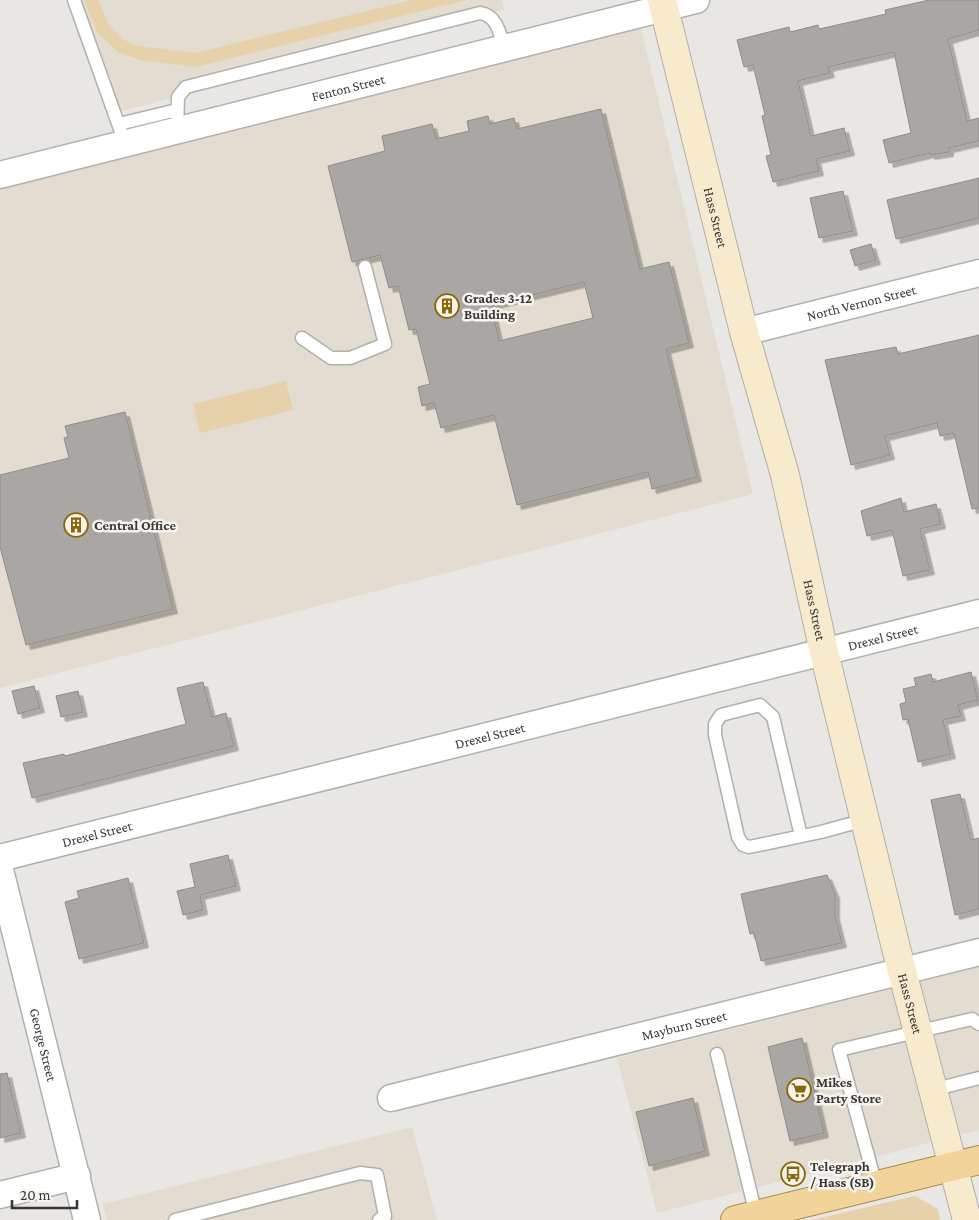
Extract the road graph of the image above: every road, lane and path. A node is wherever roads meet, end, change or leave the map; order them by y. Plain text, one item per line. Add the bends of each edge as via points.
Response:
1 (74, 0) edge
2 (696, 0) edge
3 (663, 4) edge
4 (504, 48) junction
5 (177, 120) junction
6 (122, 134) junction
7 (0, 175) edge
8 (366, 268) dead end
9 (979, 273) edge
10 (744, 332) junction
11 (302, 338) dead end
12 (979, 613) edge
13 (824, 652) junction
14 (864, 820) junction
15 (801, 836) junction
16 (0, 858) edge
17 (0, 870) edge
18 (979, 952) edge
19 (901, 971) junction
20 (979, 1024) edge
21 (918, 1033) junction
22 (717, 1054) dead end
23 (979, 1078) edge
24 (932, 1090) junction
25 (391, 1098) dead end
26 (979, 1160) edge
27 (952, 1166) junction
28 (77, 1176) junction
29 (876, 1185) junction
30 (0, 1195) edge
31 (745, 1217) edge
32 (87, 1220) edge
33 (175, 1220) edge
34 (378, 1220) edge
35 (967, 1220) edge

1 - 6 lane
2 - 3 street, Fenton Street
3 - 4 street, Fenton Street
3 - 10 street, Hass Street
4 - 5 street, Fenton Street
4 - 5 lane via 495,21 488,14 480,13 186,88 178,97
5 - 6 street, Fenton Street
6 - 7 street, Fenton Street
8 - 11 lane via 385,344 350,358 330,358
9 - 10 street, North Vernon Street
10 - 13 street, Hass Street via 785,475
12 - 13 street, Drexel Street
13 - 14 street, Hass Street
13 - 16 street, Drexel Street
14 - 15 lane
14 - 19 street, Hass Street
15 - 15 lane via 749,847 743,845 738,837 714,735 715,724 722,714 760,705 773,717
17 - 28 street, George Street
18 - 19 street, Mayburn Street
19 - 21 street, Hass Street
19 - 25 street, Mayburn Street
20 - 21 lane via 972,1020
21 - 24 street, Hass Street
21 - 29 lane via 839,1050
22 - 31 lane
23 - 24 lane
24 - 27 street, Hass Street
26 - 27 main road
27 - 29 main road
27 - 35 street, Hass Street
28 - 30 street
28 - 32 street, George Street
29 - 31 main road
33 - 34 lane via 360,1173 377,1176 385,1216

